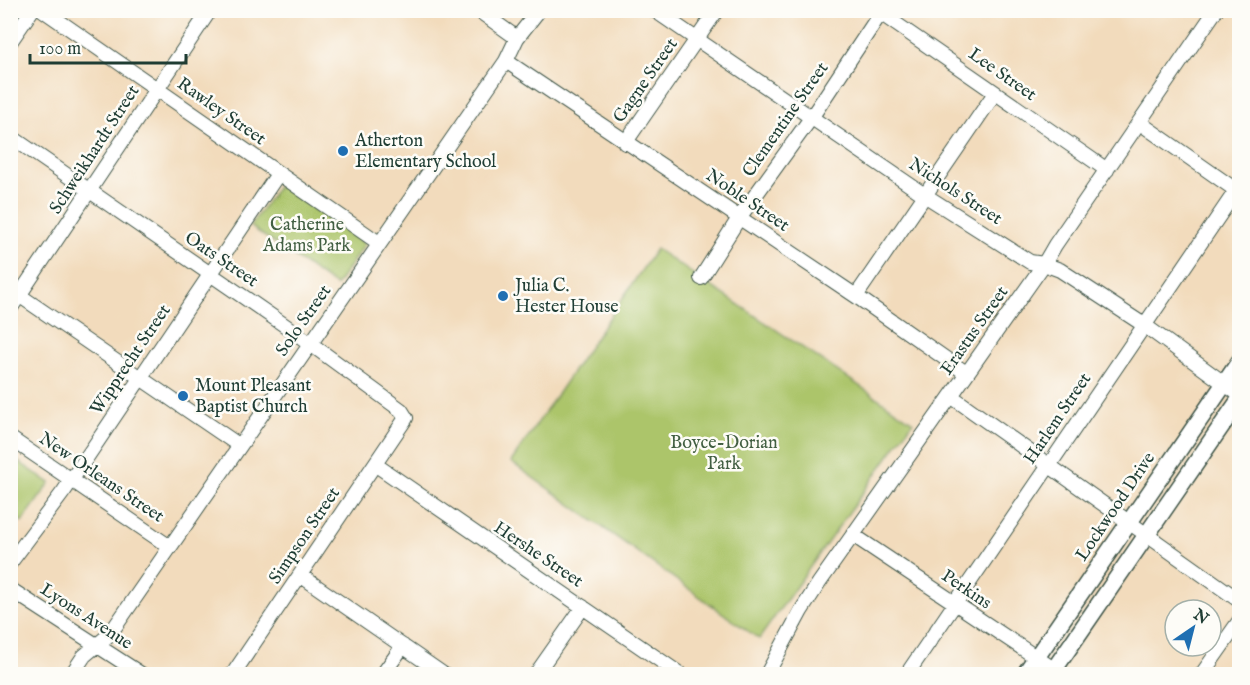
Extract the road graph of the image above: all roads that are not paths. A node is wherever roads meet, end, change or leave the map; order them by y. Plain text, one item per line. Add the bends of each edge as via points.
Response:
1 (32, 10) edge
2 (43, 10) edge
3 (210, 10) edge
4 (478, 10) edge
5 (539, 10) edge
6 (654, 10) edge
7 (717, 10) edge
8 (1216, 10) edge
9 (878, 12) edge
10 (517, 38) junction
11 (697, 40) junction
12 (10, 42) edge
13 (506, 62) junction
14 (156, 88) junction
15 (995, 93) junction
16 (811, 118) junction
17 (1140, 123) junction
18 (10, 136) edge
19 (625, 143) junction
20 (1107, 170) junction
21 (278, 174) junction
22 (1238, 189) edge
23 (90, 192) junction
24 (926, 196) junction
25 (739, 218) junction
26 (379, 243) junction
27 (1044, 264) junction
28 (210, 274) junction
29 (701, 278) dead end
30 (15, 292) edge
31 (856, 296) junction
32 (10, 309) edge
33 (1144, 325) junction
34 (310, 343) junction
35 (1239, 361) edge
36 (966, 373) junction
37 (141, 377) junction
38 (1224, 383) junction
39 (951, 396) junction
40 (1239, 397) edge
41 (406, 418) joint
42 (10, 438) edge
43 (240, 446) junction
44 (376, 465) junction
45 (1048, 465) junction
46 (72, 480) junction
47 (1129, 523) junction
48 (852, 535) junction
49 (1147, 535) junction
50 (170, 547) junction
51 (10, 563) edge
52 (300, 575) junction
53 (10, 589) edge
54 (1239, 601) edge
55 (954, 604) junction
56 (584, 607) junction
57 (1238, 625) edge
58 (97, 646) junction
59 (403, 646) junction
60 (1036, 659) junction
61 (1055, 673) edge
62 (72, 675) edge
63 (141, 675) edge
64 (232, 675) edge
65 (383, 675) edge
66 (443, 675) edge
67 (536, 675) edge
68 (680, 675) edge
69 (767, 675) edge
70 (907, 675) edge
71 (1025, 675) edge
72 (1202, 675) edge

1 - 12 street
2 - 14 street, Rawley Street
3 - 14 street, Schweikhardt Street
4 - 10 street
5 - 10 street, Solo Street
6 - 11 street, Nichols Street
7 - 11 street, Gagne Street
8 - 17 street, Erastus Street
9 - 15 street, Lee Street
9 - 16 street, Clementine Street
10 - 13 street, Solo Street
11 - 16 street, Nichols Street
11 - 19 street, Gagne Street
13 - 19 street, Noble Street
13 - 26 street, Solo Street
14 - 21 street, Rawley Street
14 - 23 street, Schweikhardt Street
15 - 20 street, Lee Street
15 - 24 street
16 - 24 street, Nichols Street
16 - 25 street, Clementine Street
17 - 20 street, Erastus Street
17 - 22 street
18 - 23 street, Oats Street
19 - 25 street, Noble Street
20 - 27 street, Erastus Street
21 - 26 street, Rawley Street
21 - 28 street, Wipprecht Street
22 - 33 street, Harlem Street
23 - 28 street, Oats Street
23 - 30 street, Schweikhardt Street
24 - 27 street, Nichols Street via 1030,262
24 - 31 street
25 - 29 street, Clementine Street
25 - 31 street, Noble Street
26 - 34 street, Solo Street
27 - 33 street, Nichols Street via 1060,270
27 - 36 street, Erastus Street
28 - 34 street, Oats Street
28 - 37 street, Wipprecht Street
30 - 32 street, Schweikhardt Street
30 - 37 street
31 - 36 street, Noble Street
33 - 38 street, Nichols Street
33 - 45 street, Harlem Street
34 - 41 street, Oats Street via 401,410
34 - 43 street, Solo Street
35 - 38 main road, Lockwood Drive
36 - 39 street, Erastus Street
37 - 43 street
37 - 46 street, Wipprecht Street
38 - 40 street, Nichols Street
38 - 47 main road, Lockwood Drive
39 - 45 street
39 - 48 street, Erastus Street
40 - 49 main road
41 - 44 street, Simpson Street
42 - 46 street, New Orleans Street
43 - 50 street, Solo Street
44 - 52 street, Simpson Street
44 - 56 street, Hershe Street
45 - 47 street
45 - 55 street, Harlem Street
46 - 50 street, New Orleans Street
46 - 51 street, Wipprecht Street
47 - 49 street
47 - 60 main road, Lockwood Drive
48 - 55 street, Perkins
48 - 69 street, Erastus Street via 801,611
49 - 54 street
49 - 61 main road
50 - 58 street, Solo Street via 110,634
52 - 59 street
52 - 64 street, Simpson Street
53 - 58 street, Lyons Avenue
55 - 60 street, Perkins
55 - 70 street, Harlem Street
56 - 67 street
56 - 68 street, Hershe Street
57 - 72 street
58 - 62 street, Solo Street via 84,656
58 - 63 street, Lyons Avenue
59 - 65 street
59 - 66 street
60 - 61 street, Perkins
60 - 71 main road, Lockwood Drive

